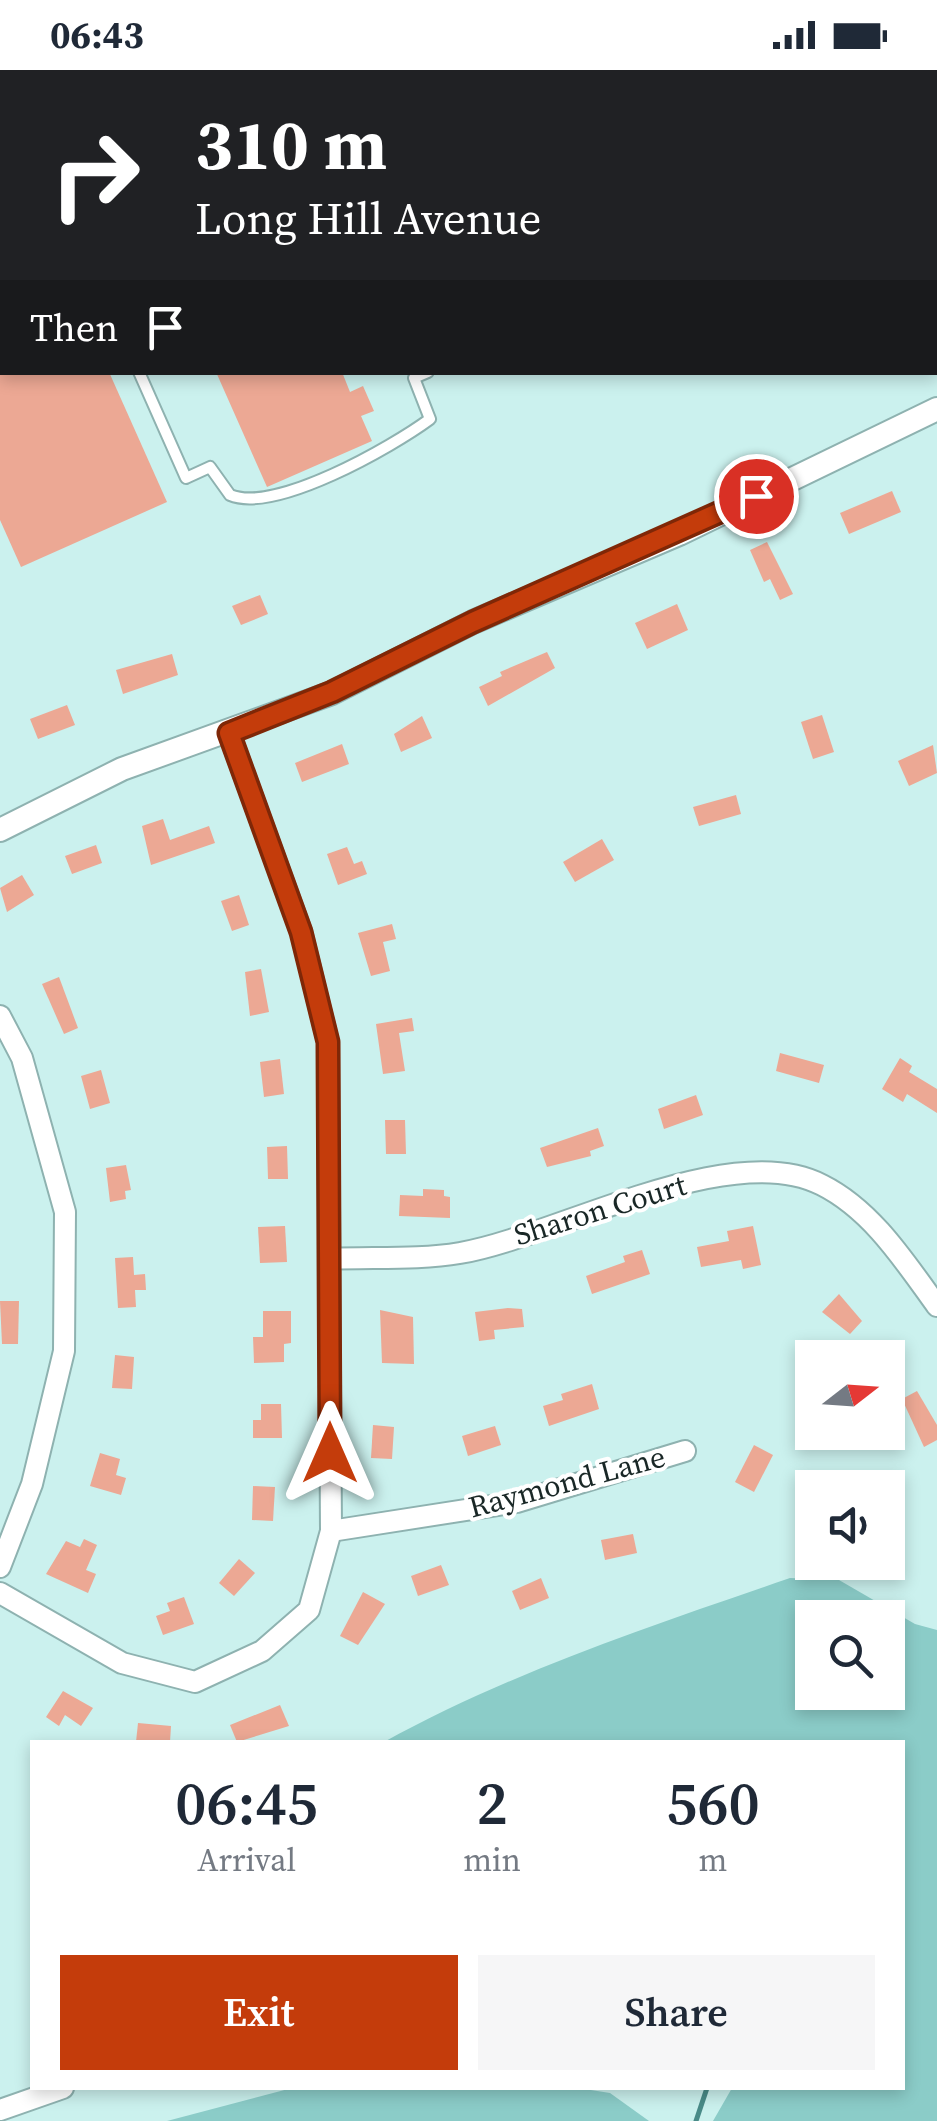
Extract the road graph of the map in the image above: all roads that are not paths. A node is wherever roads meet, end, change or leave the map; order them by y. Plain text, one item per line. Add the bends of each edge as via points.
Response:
1 (140, 375) edge
2 (421, 375) edge
3 (937, 408) edge
4 (229, 733) junction
5 (0, 830) edge
6 (0, 1016) edge
7 (330, 1259) junction
8 (937, 1306) edge
9 (685, 1451) dead end
10 (331, 1531) junction
11 (0, 1567) edge
12 (0, 1593) edge
13 (57, 2090) edge
14 (0, 2110) edge

1 - 2 lane via 186,478 210,466 230,495 255,500 400,442 430,419 414,378
3 - 4 street via 678,534
4 - 5 street via 122,770
4 - 7 street via 301,932 328,1042
6 - 11 street via 22,1058 65,1212 64,1351 32,1484
7 - 8 street, Sharon Court via 459,1253 690,1180 775,1173 820,1183 868,1218
7 - 10 street
9 - 10 street, Raymond Lane via 517,1502
10 - 12 street via 309,1610 262,1651 195,1682 122,1663
13 - 14 street

